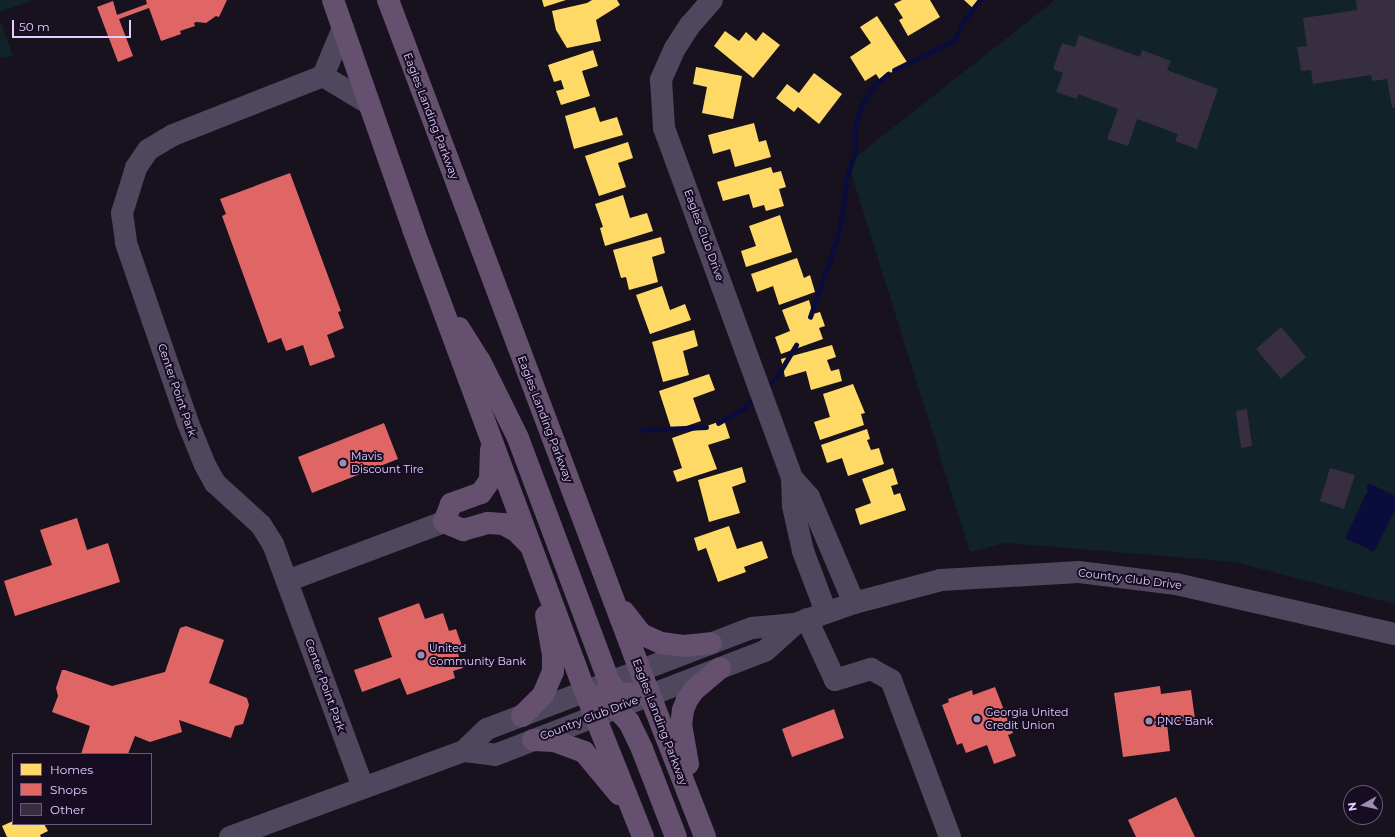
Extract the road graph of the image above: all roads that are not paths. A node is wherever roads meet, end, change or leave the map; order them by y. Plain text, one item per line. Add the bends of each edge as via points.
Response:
1 (333, 0) edge
2 (388, 0) edge
3 (712, 0) edge
4 (343, 28) junction
5 (323, 76) junction
6 (368, 102) junction
7 (435, 289) junction
8 (491, 439) junction
9 (792, 478) junction
10 (444, 522) junction
11 (530, 544) junction
12 (287, 581) junction
13 (610, 592) junction
14 (854, 603) junction
15 (809, 618) junction
16 (1395, 634) edge
17 (711, 643) junction
18 (720, 668) junction
19 (640, 670) junction
20 (609, 682) junction
21 (585, 692) junction
22 (650, 695) junction
23 (616, 708) junction
24 (522, 716) junction
25 (595, 716) junction
26 (533, 740) junction
27 (464, 752) junction
28 (363, 788) junction
29 (632, 810) junction
30 (230, 837) edge
31 (643, 837) edge
32 (676, 837) edge
33 (706, 837) edge
34 (950, 837) edge

1 - 4 main road
2 - 13 main road, Eagles Landing Parkway
3 - 9 street, Eagles Club Drive via 690,25 675,48 661,80 664,128
4 - 5 street
4 - 6 main road
5 - 6 street
5 - 12 street, Center Point Park via 173,135 148,150 136,168 122,213 126,244 205,465 215,483 261,525 273,544
6 - 7 main road
7 - 8 main road
7 - 20 main road via 480,361 518,438
8 - 10 main road via 490,480 481,493 451,504
8 - 11 main road
9 - 14 street via 809,497
9 - 15 street via 793,506 803,551
10 - 11 main road via 463,530 488,523 503,524 516,531
10 - 12 street
11 - 21 main road
11 - 24 main road via 553,656 552,672 543,695
12 - 28 street, Center Point Park
13 - 17 main road via 642,634 661,643 684,646
13 - 19 main road, Eagles Landing Parkway
14 - 15 street, Country Club Drive
14 - 16 street, Country Club Drive via 941,580 1080,572 1176,584
15 - 17 street, Country Club Drive via 752,628
15 - 18 street, Country Club Drive via 765,651
15 - 34 street via 835,680 871,669 891,680
17 - 19 street, Country Club Drive
18 - 22 street, Country Club Drive
18 - 33 main road via 694,690 687,700 681,726 682,740
19 - 20 street, Country Club Drive
19 - 22 main road, Eagles Landing Parkway
20 - 21 street, Country Club Drive
20 - 22 main road via 619,693
21 - 23 main road
21 - 24 street, Country Club Drive
21 - 25 main road
22 - 23 street, Country Club Drive
22 - 33 main road, Eagles Landing Parkway
23 - 25 street, Country Club Drive
23 - 32 main road via 629,722 642,749
24 - 27 street, Country Club Drive via 487,730
25 - 26 street, Country Club Drive
25 - 29 main road
26 - 27 street, Country Club Drive via 495,755
26 - 29 main road via 554,741 584,752
27 - 28 street, Country Club Drive
28 - 30 street, Country Club Drive
29 - 31 main road

